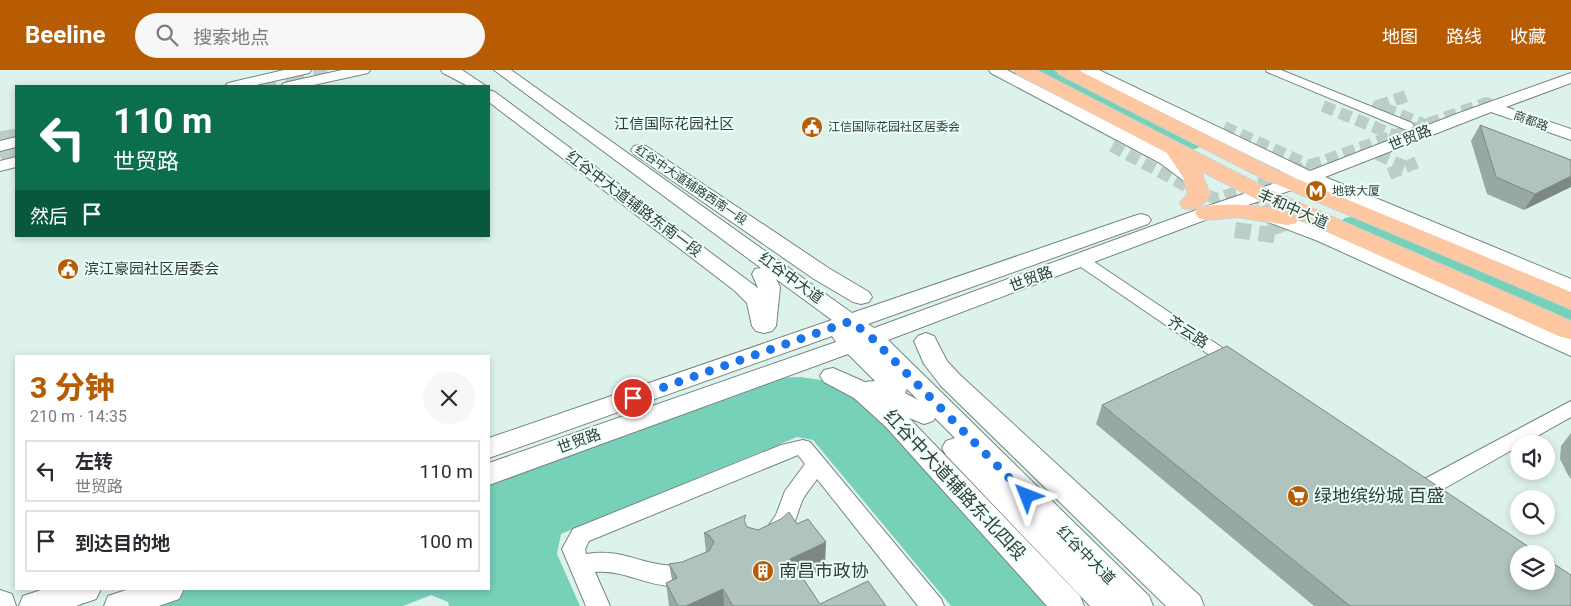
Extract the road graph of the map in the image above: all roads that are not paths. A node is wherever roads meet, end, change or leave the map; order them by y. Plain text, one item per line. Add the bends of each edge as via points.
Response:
1 (287, 70) edge
2 (304, 70) edge
3 (318, 70) edge
4 (371, 70) edge
5 (448, 70) edge
6 (462, 70) edge
7 (996, 70) edge
8 (1024, 70) edge
9 (1065, 70) edge
10 (1087, 70) edge
11 (1271, 70) edge
12 (1567, 70) edge
13 (356, 72) edge
14 (497, 77) edge
15 (1571, 78) edge
16 (220, 85) edge
17 (238, 85) edge
18 (256, 85) edge
19 (294, 85) edge
20 (306, 85) edge
21 (319, 85) edge
22 (1492, 107) junction
23 (1408, 126) junction
24 (15, 132) edge
25 (1571, 135) edge
26 (0, 136) edge
27 (15, 142) edge
28 (0, 146) edge
29 (1173, 149) junction
30 (15, 151) edge
31 (0, 155) edge
32 (15, 162) edge
33 (0, 166) edge
34 (1291, 176) junction
35 (1196, 180) junction
36 (1254, 197) junction
37 (1198, 208) junction
38 (1082, 260) junction
39 (773, 273) junction
40 (1571, 287) edge
41 (861, 297) junction
42 (1571, 301) edge
43 (937, 303) junction
44 (764, 326) junction
45 (1571, 331) edge
46 (852, 332) junction
47 (926, 341) junction
48 (1571, 348) edge
49 (749, 368) junction
50 (833, 376) junction
51 (1252, 376) edge
52 (1571, 408) edge
53 (935, 414) junction
54 (490, 448) edge
55 (816, 464) junction
56 (490, 474) edge
57 (1423, 490) edge
58 (758, 545) edge
59 (580, 564) junction
60 (702, 568) edge
61 (82, 590) edge
62 (165, 590) edge
63 (35, 606) edge
64 (120, 606) edge
65 (598, 606) edge
66 (932, 606) edge
67 (1068, 606) edge
68 (1111, 606) edge
69 (1137, 606) edge
70 (1188, 606) edge

1 - 16 main road
2 - 17 main road
3 - 18 main road
4 - 13 main road
5 - 14 main road, 红谷中大道辅路东南一段
6 - 14 main road
7 - 35 main road via 1166,159
8 - 29 main road, 丰和中大道
9 - 34 main road, 丰和中大道
10 - 34 main road
11 - 23 street
12 - 23 main road, 世贸路
13 - 19 main road
13 - 20 main road
13 - 21 main road
14 - 39 main road, 红谷中大道
14 - 41 main road, 红谷中大道辅路西南一段
14 - 44 main road, 红谷中大道辅路东南一段 via 743,286 758,301
15 - 22 main road, 世贸路
22 - 25 main road, 商都路
22 - 34 main road, 世贸路
23 - 34 main road, 世贸路
24 - 26 main road
27 - 28 main road
29 - 35 main road
29 - 36 main road, 丰和中大道
30 - 31 main road
32 - 33 main road
34 - 36 main road, 世贸路
34 - 40 main road via 1362,201
34 - 42 main road, 丰和中大道
35 - 37 main road
36 - 37 main road, 世贸路
36 - 37 main road via 1237,210
36 - 45 main road, 丰和中大道 via 1347,232
36 - 48 main road via 1325,237
37 - 38 main road, 世贸路
37 - 43 main road, 世贸路
38 - 43 main road, 世贸路
38 - 51 street, 齐云路
39 - 41 main road
39 - 44 main road
39 - 46 main road, 红谷中大道
41 - 43 main road
43 - 46 main road, 世贸路
43 - 47 main road
44 - 49 main road via 754,344
46 - 49 main road, 世贸路
46 - 53 main road, 红谷中大道
47 - 53 main road via 924,381
47 - 70 main road via 936,364 950,380
49 - 50 main road
49 - 54 main road, 世贸路
49 - 56 main road, 世贸路
50 - 53 main road
50 - 67 main road, 红谷中大道辅路东北四段 via 863,392 895,420
52 - 57 street
53 - 68 main road, 红谷中大道
53 - 69 main road, 红谷中大道
55 - 58 street via 793,497 786,519 772,537
55 - 59 street via 803,447 788,450 581,535 573,549
55 - 66 street
59 - 60 street via 613,561 653,574 684,576
59 - 65 street
61 - 63 main road
62 - 64 main road

